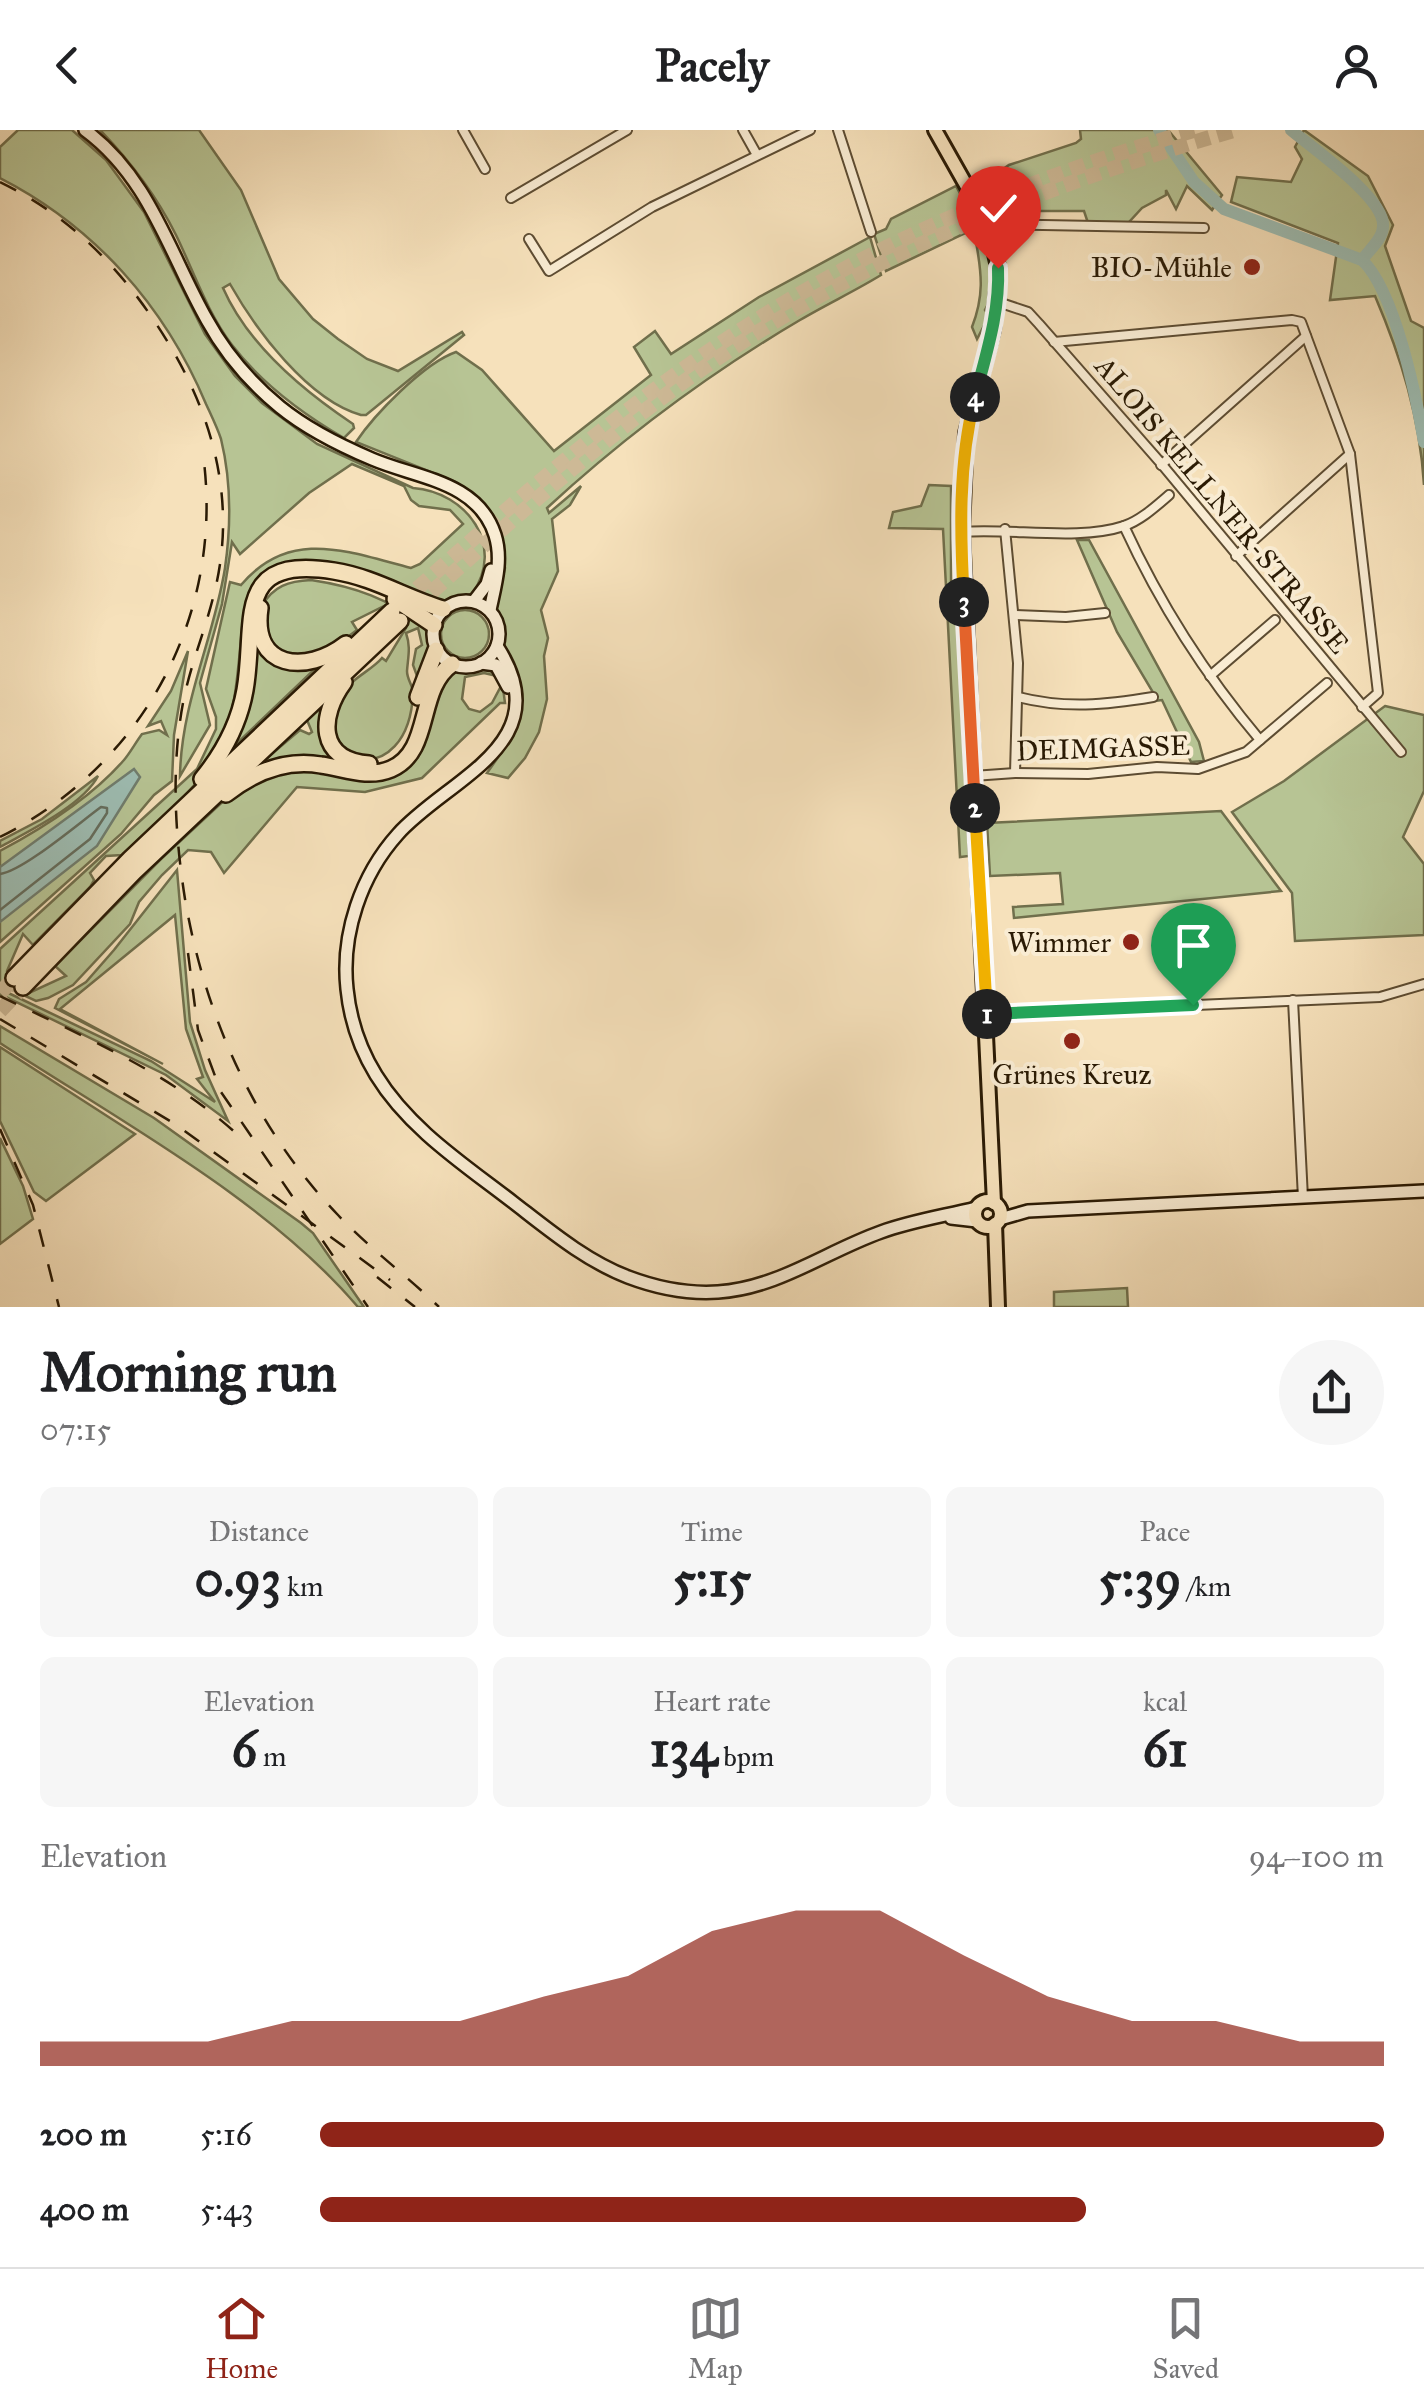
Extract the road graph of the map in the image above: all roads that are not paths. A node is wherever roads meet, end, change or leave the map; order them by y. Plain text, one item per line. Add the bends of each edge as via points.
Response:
1 (86, 130) edge
2 (463, 130) edge
3 (627, 130) edge
4 (743, 130) edge
5 (810, 130) edge
6 (838, 130) edge
7 (935, 130) edge
8 (757, 155) junction
9 (485, 169) dead end
10 (511, 198) dead end
11 (988, 224) junction
12 (1204, 228) dead end
13 (871, 232) dead end
14 (529, 238) dead end
15 (998, 302) junction
16 (1306, 336) junction
17 (1054, 342) junction
18 (1350, 454) junction
19 (1161, 464) junction
20 (426, 478) junction
21 (1168, 495) dead end
22 (1124, 526) junction
23 (1005, 529) junction
24 (962, 532) junction
25 (1236, 556) junction
26 (474, 601) junction
27 (443, 609) junction
28 (490, 610) junction
29 (1106, 613) dead end
30 (1016, 616) junction
31 (1275, 620) dead end
32 (434, 625) junction
33 (371, 630) junction
34 (498, 646) junction
35 (436, 650) junction
36 (366, 652) junction
37 (482, 663) junction
38 (452, 664) junction
39 (1210, 676) junction
40 (1328, 683) dead end
41 (1018, 697) junction
42 (1153, 697) dead end
43 (514, 706) junction
44 (1362, 707) junction
45 (1260, 740) junction
46 (1401, 752) dead end
47 (1015, 773) junction
48 (973, 776) junction
49 (208, 800) junction
50 (188, 804) junction
51 (1424, 984) edge
52 (1293, 1000) junction
53 (987, 1014) junction
54 (1424, 1191) edge
55 (1303, 1198) junction
56 (988, 1214) junction
57 (998, 1307) edge

1 - 20 main road via 150,204 207,321 253,382 308,428
2 - 9 street
3 - 10 street
4 - 8 street
5 - 8 street
6 - 13 street
7 - 11 main road
8 - 14 street via 652,207 549,271
11 - 12 street
11 - 15 main road via 998,259
15 - 17 street, ALOIS KELLNER-STRASSE via 1028,312
15 - 24 main road via 966,433
16 - 17 street via 1301,322 1292,320
16 - 18 street
16 - 19 street
17 - 19 street, ALOIS KELLNER-STRASSE
18 - 25 street
18 - 44 street via 1378,692
19 - 25 street, ALOIS KELLNER-STRASSE
20 - 26 main road via 464,502 488,535 490,572
20 - 28 main road via 463,493 490,522 499,555
21 - 22 street
22 - 23 street via 1075,534
22 - 39 street
23 - 24 street
23 - 30 street
24 - 48 main road
25 - 44 street, ALOIS KELLNER-STRASSE
26 - 27 main road
26 - 28 main road
27 - 32 main road
27 - 50 highway via 338,571 306,567 272,578 252,605 246,686 235,727
28 - 34 main road via 499,626
29 - 30 street
30 - 41 street
31 - 39 street
32 - 33 highway via 393,598 306,576 277,584 260,608 263,642 288,663 314,662
32 - 35 main road
33 - 36 highway via 396,616
33 - 50 highway
34 - 37 main road
34 - 43 main road via 512,676
35 - 36 highway via 407,744 388,760 370,764 342,755 325,725 332,699
35 - 38 main road
36 - 49 highway
37 - 38 main road
37 - 43 main road via 504,676
38 - 49 highway via 432,688 413,748 392,769 360,773 281,765
39 - 45 street
40 - 45 street, DEIMGASSE
41 - 42 street via 1072,706
41 - 47 street
43 - 56 main road via 495,754 420,812 376,862 351,924 346,962 352,1016 375,1074 396,1104 445,1150 578,1250 627,1277 681,1291 750,1288 880,1232
44 - 46 street, ALOIS KELLNER-STRASSE
45 - 47 street, DEIMGASSE via 1232,759 1198,769
47 - 48 street, DEIMGASSE
48 - 53 main road
49 - 50 highway via 18,983
51 - 52 street via 1380,998
52 - 53 street
52 - 55 street
53 - 56 main road
54 - 55 main road
55 - 56 main road
56 - 57 main road

